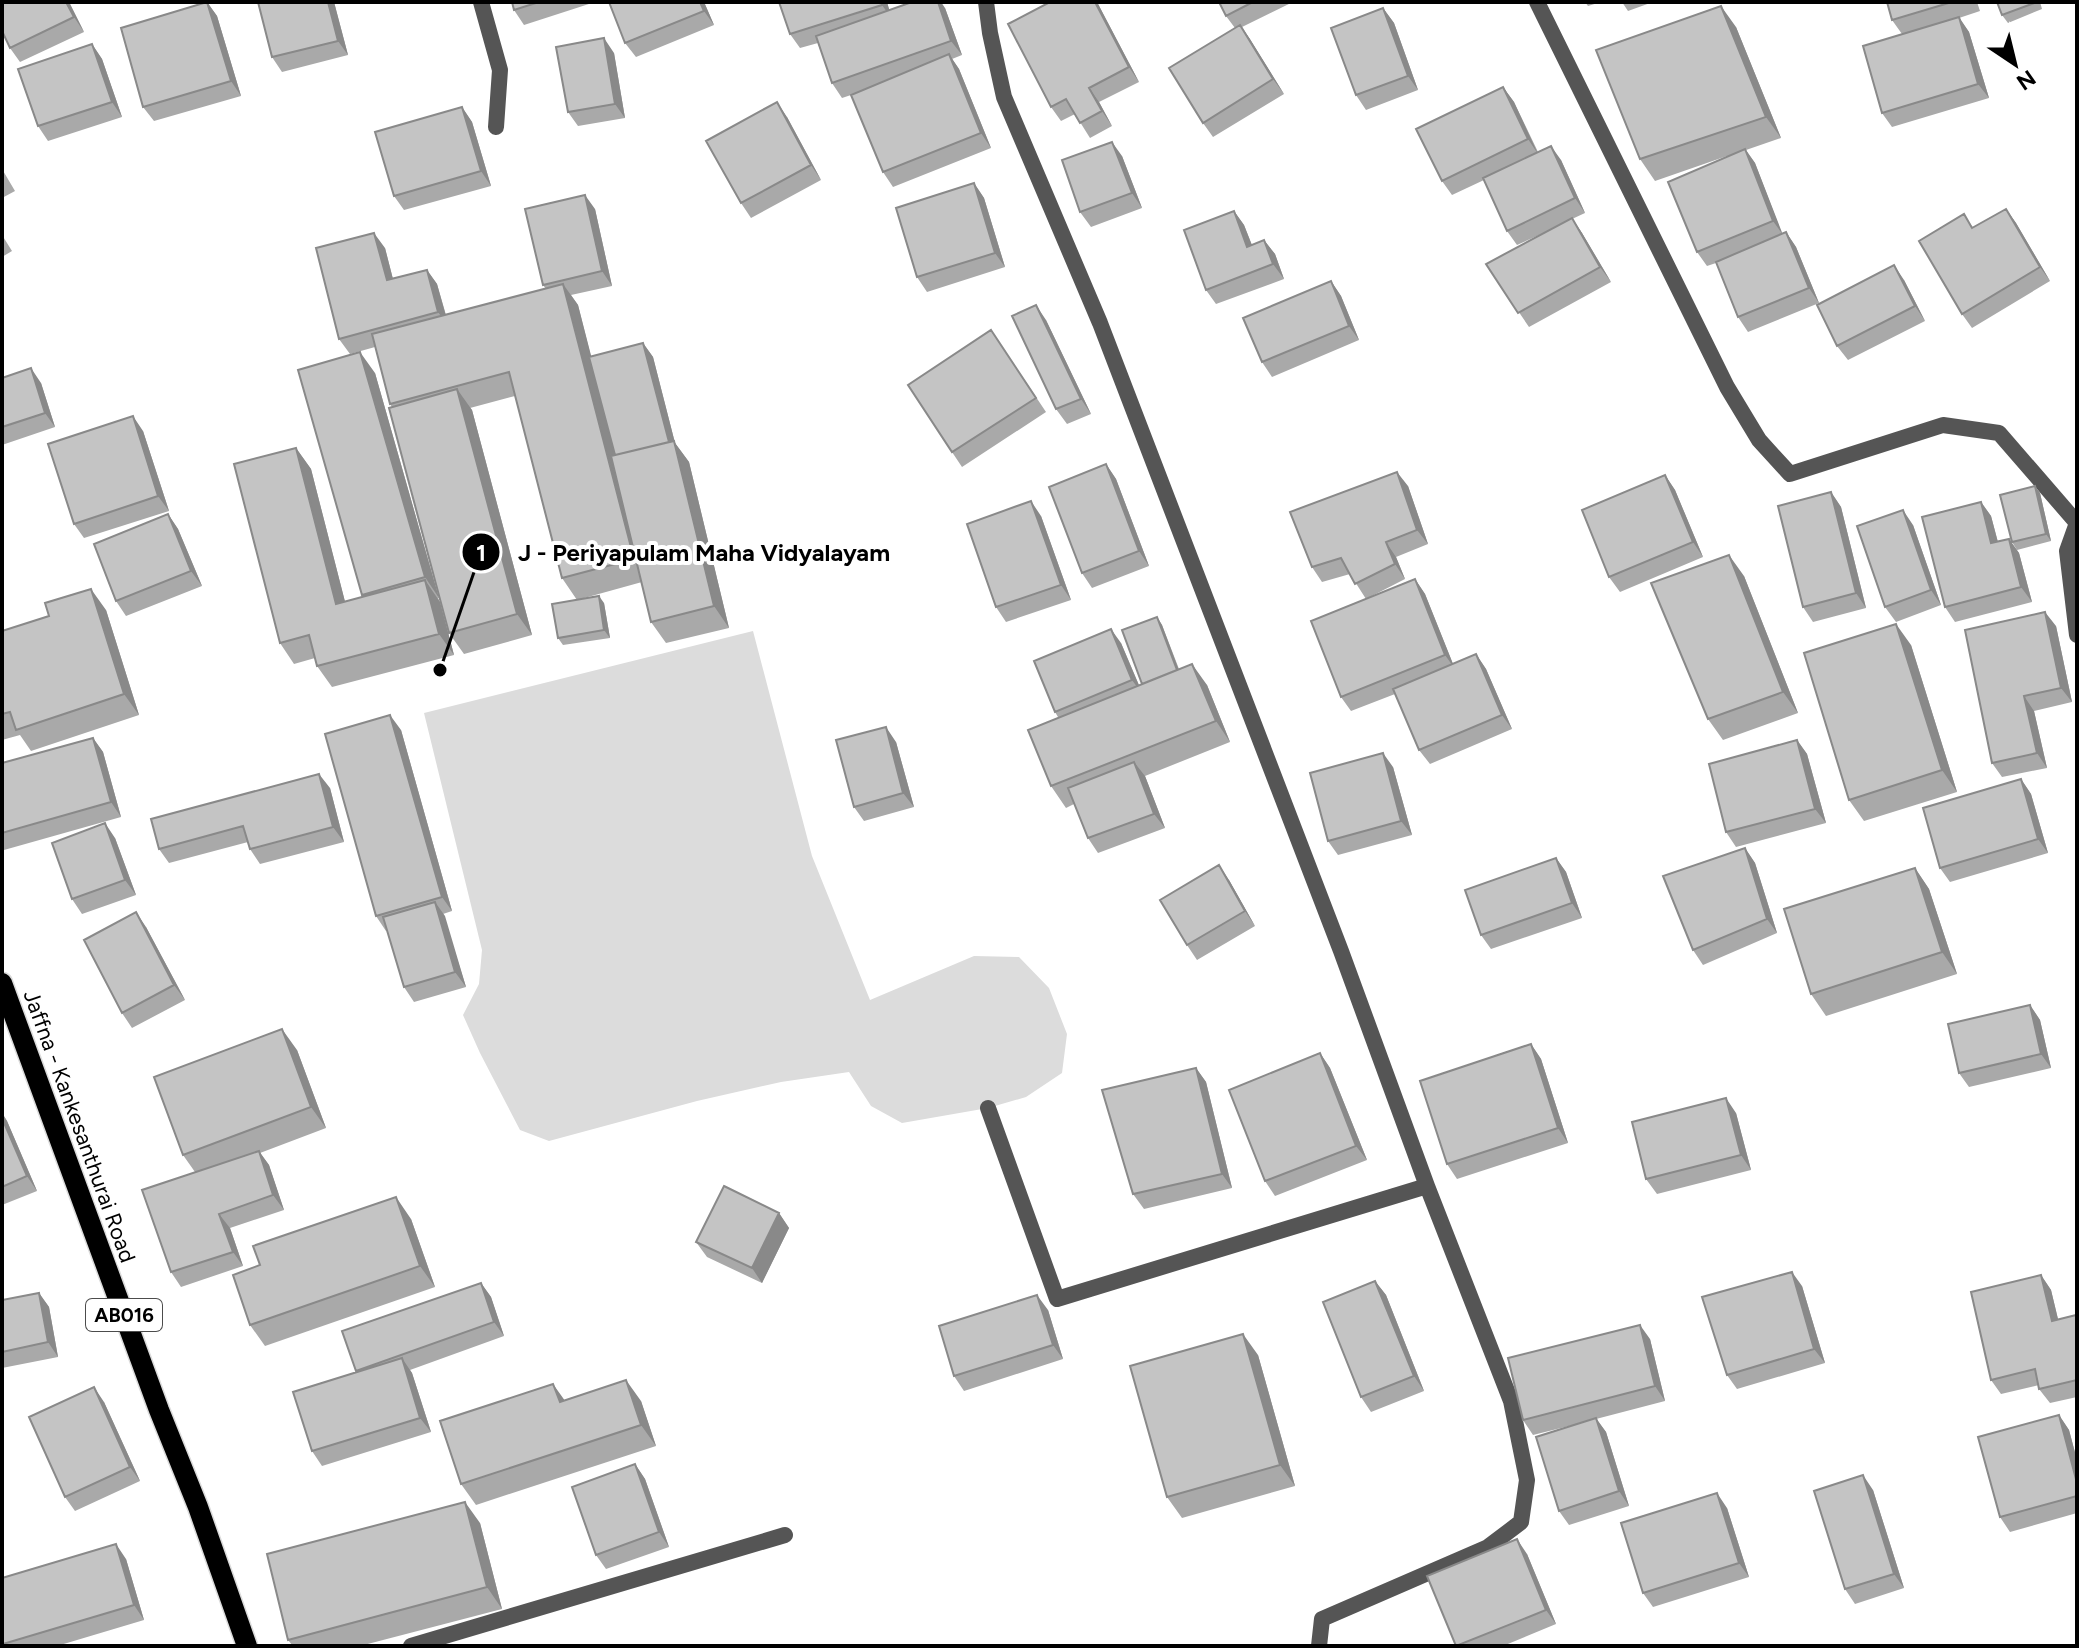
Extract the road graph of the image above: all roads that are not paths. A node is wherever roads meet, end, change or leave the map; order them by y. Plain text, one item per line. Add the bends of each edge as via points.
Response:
1 (481, 2) edge
2 (986, 2) edge
3 (1537, 2) edge
4 (496, 127) dead end
5 (2077, 635) edge
6 (2, 983) edge
7 (988, 1108) dead end
8 (1427, 1186) junction
9 (785, 1535) dead end
10 (247, 1646) edge
11 (411, 1646) edge
12 (1319, 1646) edge

1 - 4 street via 500,70
2 - 8 street via 1004,97 1111,352
3 - 5 street via 1727,387 1759,440 1790,474 1943,425 1999,433 2077,523 2067,551
6 - 10 main road, Jaffna - Kankesanthurai Road / AB016
7 - 8 street via 1057,1299
8 - 12 street via 1511,1401 1527,1480 1521,1522 1488,1547 1322,1619
9 - 11 street

